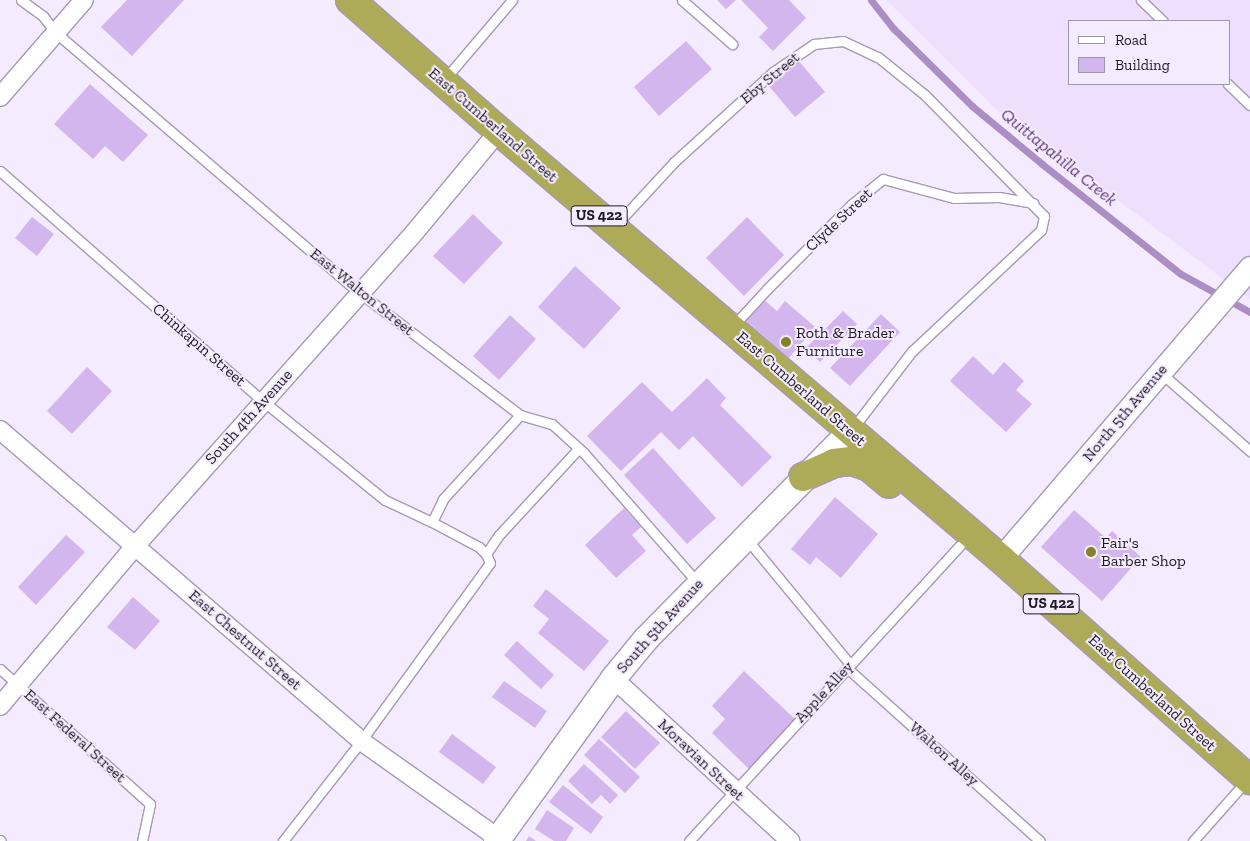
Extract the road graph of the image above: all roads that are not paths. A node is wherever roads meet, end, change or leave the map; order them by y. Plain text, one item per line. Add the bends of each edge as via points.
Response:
1 (21, 0) edge
2 (84, 0) edge
3 (350, 0) edge
4 (512, 0) edge
5 (682, 0) edge
6 (1142, 0) edge
7 (1162, 20) edge
8 (55, 32) junction
9 (732, 44) dead end
10 (443, 82) junction
11 (1229, 85) edge
12 (0, 97) edge
13 (1250, 105) edge
14 (499, 131) junction
15 (0, 171) edge
16 (1033, 203) junction
17 (614, 228) junction
18 (1250, 268) edge
19 (360, 293) junction
20 (731, 328) junction
21 (1160, 372) junction
22 (263, 401) junction
23 (520, 415) junction
24 (0, 430) edge
25 (850, 431) junction
26 (579, 448) junction
27 (1250, 451) edge
28 (803, 477) junction
29 (432, 522) junction
30 (744, 536) junction
31 (136, 545) junction
32 (960, 545) junction
33 (486, 554) junction
34 (1001, 559) junction
35 (698, 583) junction
36 (849, 666) junction
37 (0, 669) edge
38 (613, 678) junction
39 (18, 684) junction
40 (0, 706) edge
41 (361, 740) junction
42 (1249, 779) edge
43 (733, 791) junction
44 (497, 839) edge
45 (142, 841) edge
46 (283, 841) edge
47 (689, 841) edge
48 (790, 841) edge
49 (1040, 841) edge
50 (1193, 841) edge

1 - 8 lane, East Walton Street via 42,16
2 - 8 street
3 - 10 highway, East Cumberland Street / US 422
4 - 10 lane
5 - 9 lane
6 - 7 lane
8 - 12 street
8 - 19 lane, East Walton Street
10 - 14 highway, East Cumberland Street / US 422
11 - 13 lane
14 - 17 highway, East Cumberland Street / US 422
14 - 19 street, South 4th Avenue
15 - 22 lane, Chinkapin Street
16 - 17 lane, Eby Street via 925,95 878,57 843,41 814,44 773,72 674,162
16 - 20 lane, Clyde Street via 999,197 954,198 883,180 852,204
16 - 25 lane via 1044,216 1041,230 912,351
17 - 20 highway, East Cumberland Street / US 422
18 - 21 street, North 5th Avenue
19 - 22 street, South 4th Avenue
19 - 23 lane, East Walton Street
20 - 25 highway, East Cumberland Street / US 422
21 - 27 lane
21 - 34 street, North 5th Avenue
22 - 29 lane, Chinkapin Street via 385,500
22 - 31 street, South 4th Avenue
23 - 26 lane, East Walton Street via 552,424
23 - 29 lane via 443,500
24 - 31 street, East Chestnut Street
25 - 28 main road, South 5th Avenue
25 - 34 highway, East Cumberland Street / US 422
26 - 33 lane via 499,534
26 - 35 lane, East Walton Street
28 - 30 main road, South 5th Avenue
28 - 32 highway via 834,463 852,461 868,467
29 - 33 lane, Chinkapin Street
30 - 35 main road, South 5th Avenue
30 - 36 lane, Walton Alley
31 - 39 street, South 4th Avenue
31 - 41 street, East Chestnut Street
32 - 34 highway via 985,560
32 - 36 lane, Apple Alley
33 - 41 lane via 490,563
34 - 42 highway, East Cumberland Street / US 422
35 - 38 main road, South 5th Avenue
36 - 43 lane, Apple Alley
36 - 49 lane, Walton Alley
37 - 39 lane, East Federal Street
38 - 43 street, Moravian Street
38 - 44 main road, South 5th Avenue
39 - 40 street, South 4th Avenue
39 - 45 lane, East Federal Street via 150,804
41 - 44 street, East Chestnut Street
41 - 46 lane
42 - 50 lane
43 - 47 lane, Apple Alley
43 - 48 street, Moravian Street

